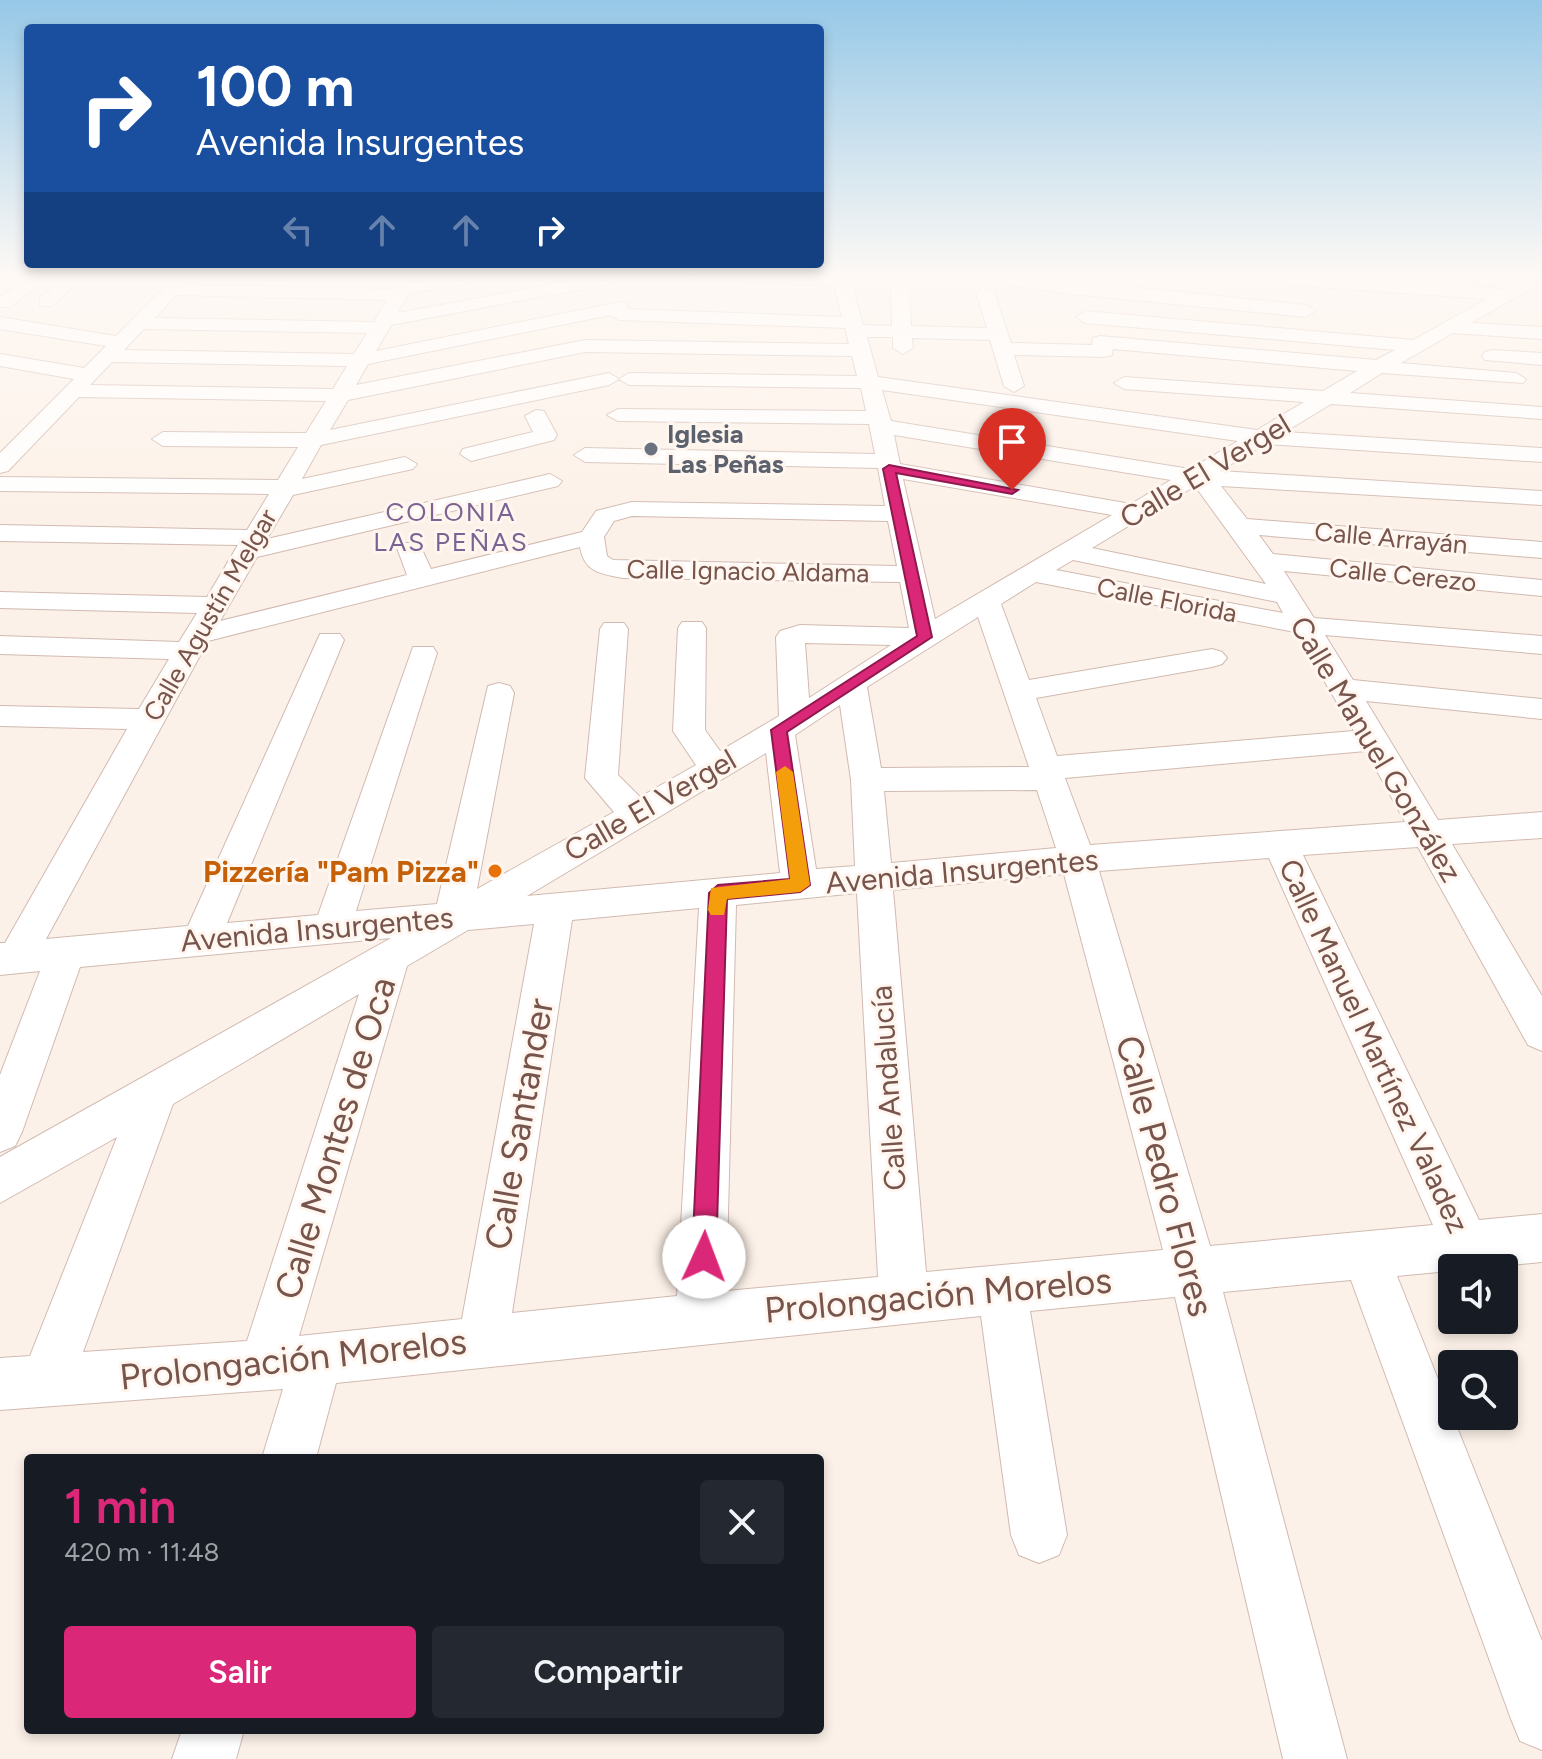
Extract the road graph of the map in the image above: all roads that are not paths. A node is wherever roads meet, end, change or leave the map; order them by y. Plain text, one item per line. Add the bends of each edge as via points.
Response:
1 (106, 356) edge
2 (272, 356) edge
3 (362, 356) edge
4 (375, 356) edge
5 (534, 356) edge
6 (862, 356) edge
7 (1005, 356) edge
8 (1109, 356) edge
9 (1222, 356) edge
10 (1360, 356) edge
11 (1389, 356) edge
12 (1492, 356) edge
13 (1493, 356) edge
14 (1542, 359) edge
15 (0, 360) edge
16 (360, 360) junction
17 (557, 369) dead end
18 (1375, 369) junction
19 (88, 375) junction
20 (1516, 379) dead end
21 (1542, 380) edge
22 (868, 382) junction
23 (1124, 383) junction
24 (1014, 386) dead end
25 (73, 391) junction
26 (339, 395) junction
27 (581, 395) junction
28 (1325, 400) junction
29 (1542, 413) edge
30 (618, 415) dead end
31 (536, 416) junction
32 (880, 422) junction
33 (1148, 424) junction
34 (1261, 437) junction
35 (163, 439) dead end
36 (314, 440) junction
37 (471, 454) dead end
38 (585, 455) dead end
39 (1542, 455) edge
40 (405, 464) dead end
41 (888, 465) junction
42 (0, 466) edge
43 (1196, 477) junction
44 (289, 481) junction
45 (550, 481) dead end
46 (0, 484) edge
47 (1533, 498) edge
48 (1135, 512) junction
49 (900, 514) junction
50 (1542, 516) edge
51 (1240, 526) junction
52 (0, 533) edge
53 (591, 537) junction
54 (250, 545) junction
55 (410, 548) dead end
56 (1542, 550) edge
57 (1072, 552) junction
58 (1265, 561) junction
59 (912, 574) junction
60 (1033, 574) junction
61 (422, 580) junction
62 (1542, 588) edge
63 (1285, 596) junction
64 (0, 600) edge
65 (986, 601) junction
66 (215, 605) junction
67 (1301, 625) junction
68 (692, 628) dead end
69 (614, 629) dead end
70 (925, 637) junction
71 (330, 640) dead end
72 (194, 643) junction
73 (0, 645) edge
74 (1542, 645) edge
75 (423, 653) dead end
76 (1212, 658) dead end
77 (852, 684) junction
78 (1343, 689) junction
79 (1020, 691) junction
80 (499, 693) dead end
81 (1542, 709) edge
82 (0, 716) edge
83 (148, 719) junction
84 (787, 726) junction
85 (1375, 740) junction
86 (715, 768) junction
87 (1048, 773) junction
88 (867, 780) junction
89 (637, 815) junction
90 (1532, 826) edge
91 (1429, 834) junction
92 (1281, 846) junction
93 (1542, 857) edge
94 (1078, 859) junction
95 (873, 877) junction
96 (800, 885) junction
97 (718, 893) junction
98 (556, 907) junction
99 (453, 917) junction
100 (332, 927) junction
101 (201, 939) junction
102 (66, 953) junction
103 (391, 956) junction
104 (8, 958) edge
105 (1542, 1033) edge
106 (156, 1092) junction
107 (0, 1132) edge
108 (0, 1181) edge
109 (1542, 1238) edge
110 (1467, 1247) junction
111 (1365, 1254) junction
112 (1193, 1271) junction
113 (1002, 1289) junction
114 (904, 1298) junction
115 (701, 1318) junction
116 (483, 1341) junction
117 (317, 1360) junction
118 (265, 1365) junction
119 (23, 1383) edge
120 (290, 1454) edge
121 (1039, 1535) dead end
122 (1542, 1719) edge
123 (212, 1734) edge
124 (204, 1759) edge
125 (1315, 1759) edge

1 - 19 street
2 - 16 street
3 - 16 street, Calle Agustín Melgar
4 - 16 street
5 - 26 street
6 - 22 street
7 - 24 street
8 - 23 street
9 - 18 street
10 - 18 street
11 - 18 street, Calle El Vergel
12 - 21 street
13 - 14 street
15 - 19 street
16 - 26 street, Calle Agustín Melgar
17 - 27 street
18 - 20 street
18 - 28 street, Calle El Vergel
19 - 25 street
22 - 27 street via 619,379
22 - 32 street
22 - 33 street
23 - 28 street
23 - 33 street
25 - 26 street
25 - 42 street
26 - 36 street, Calle Agustín Melgar
27 - 31 street
27 - 36 street
28 - 29 street
28 - 34 street, Calle El Vergel
30 - 32 street
31 - 37 street via 546,435
31 - 44 street
32 - 41 street
32 - 43 street
33 - 34 street
34 - 39 street
34 - 43 street, Calle El Vergel
35 - 36 street
36 - 44 street, Calle Agustín Melgar
38 - 41 street
40 - 44 street
41 - 48 street
41 - 49 street
43 - 47 street
43 - 48 street, Calle El Vergel
43 - 51 street, Calle Manuel González via 1207,483
44 - 46 street
44 - 54 street, Calle Agustín Melgar
45 - 54 street
47 - 50 street
48 - 57 street, Calle El Vergel
49 - 53 street, Calle Ignacio Aldama via 632,509 605,516
49 - 59 street
51 - 56 street, Calle Arrayán
51 - 58 street, Calle Manuel González
52 - 54 street
53 - 59 street, Calle Ignacio Aldama via 595,559 623,570
53 - 61 street
54 - 66 street, Calle Agustín Melgar
55 - 61 street
57 - 60 street, Calle El Vergel
57 - 63 street
58 - 62 street, Calle Cerezo
58 - 63 street, Calle Manuel González
59 - 70 street
60 - 65 street, Calle El Vergel
60 - 67 street, Calle Florida
61 - 72 street
63 - 67 street, Calle Manuel González
64 - 66 street
65 - 70 street, Calle El Vergel
65 - 79 street, Calle Pedro Flores
66 - 72 street, Calle Agustín Melgar
67 - 74 street, Calle Florida
67 - 78 street, Calle Manuel González
68 - 86 street via 689,731
69 - 89 street via 601,778
70 - 77 street, Calle El Vergel
70 - 84 street via 790,637
71 - 101 street
72 - 73 street
72 - 83 street, Calle Agustín Melgar
75 - 100 street
76 - 79 street
77 - 84 street, Calle El Vergel
77 - 88 street, Calle Andalucía
78 - 81 street
78 - 85 street, Calle Manuel González
79 - 87 street, Calle Pedro Flores
80 - 99 street
82 - 83 street
83 - 104 street, Calle Agustín Melgar
84 - 86 street, Calle El Vergel
84 - 96 street
85 - 87 street
85 - 91 street, Calle Manuel González
86 - 89 street, Calle El Vergel
87 - 88 street
87 - 94 street, Calle Pedro Flores
88 - 95 street, Calle Andalucía
89 - 99 street, Calle El Vergel
90 - 91 street, Avenida Insurgentes
90 - 93 street
91 - 92 street, Avenida Insurgentes
91 - 105 street, Calle Manuel González
92 - 94 street, Avenida Insurgentes
92 - 110 street, Calle Manuel Martínez Valadez
94 - 95 street, Avenida Insurgentes
94 - 112 street, Calle Pedro Flores
95 - 96 street, Avenida Insurgentes
95 - 114 street, Calle Andalucía
96 - 97 street, Avenida Insurgentes
97 - 98 street, Avenida Insurgentes
97 - 115 street
98 - 99 street, Avenida Insurgentes
98 - 116 street, Calle Santander
99 - 100 street, Avenida Insurgentes
99 - 103 street, Calle El Vergel
100 - 101 street, Avenida Insurgentes
101 - 102 street, Avenida Insurgentes
102 - 104 street, Avenida Insurgentes
102 - 107 street
103 - 106 street, Calle El Vergel
103 - 118 street, Calle Montes de Oca
106 - 108 street, Calle El Vergel
106 - 119 street
109 - 110 street, Prolongación Morelos
110 - 111 street, Prolongación Morelos
111 - 112 street, Prolongación Morelos
111 - 122 street
112 - 113 street, Prolongación Morelos
112 - 125 street, Calle Pedro Flores
113 - 114 street, Prolongación Morelos
113 - 121 street
114 - 115 street, Prolongación Morelos
115 - 116 street, Prolongación Morelos
116 - 117 street, Prolongación Morelos
117 - 118 street, Prolongación Morelos
117 - 120 street
118 - 119 street, Prolongación Morelos
123 - 124 street

